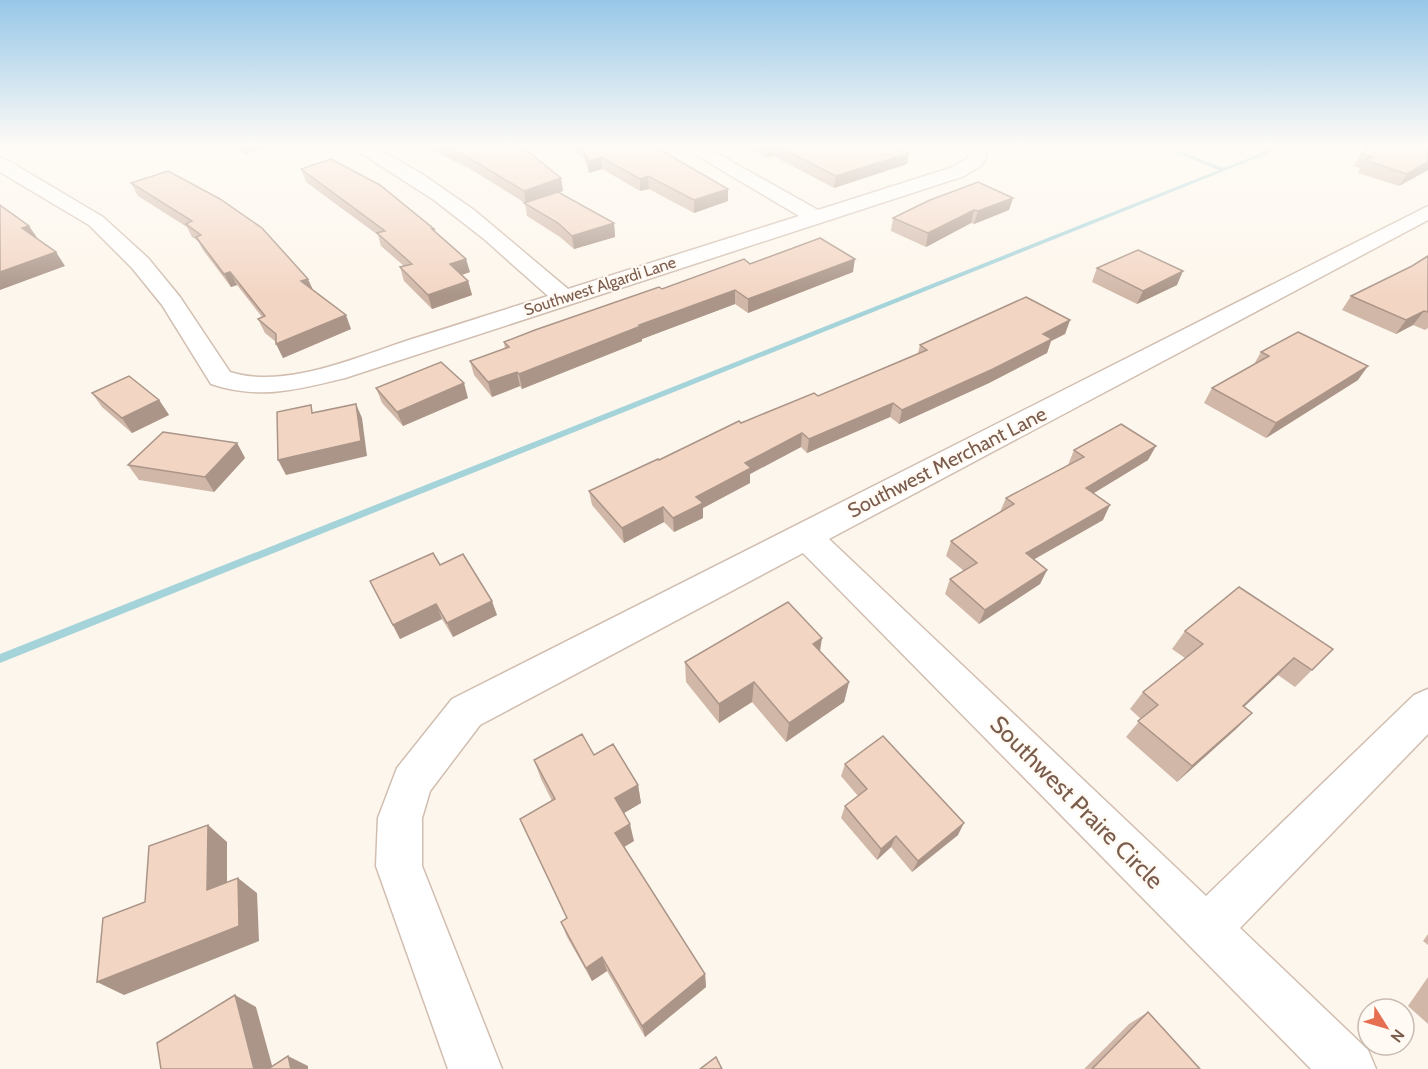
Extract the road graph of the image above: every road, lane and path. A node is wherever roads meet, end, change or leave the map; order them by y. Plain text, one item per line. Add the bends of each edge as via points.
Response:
1 (50, 196) edge
2 (443, 196) edge
3 (778, 196) edge
4 (882, 196) edge
5 (1428, 212) edge
6 (815, 217) junction
7 (564, 298) junction
8 (805, 535) junction
9 (1428, 707) edge
10 (1206, 929) junction
11 (475, 1069) edge
12 (1349, 1069) edge

1 - 7 street, Southwest Algardi Lane via 96,221 140,263 172,302 220,378 249,387 273,387 336,372
2 - 7 street via 476,219
3 - 6 street
4 - 6 street, Southwest Algardi Lane
5 - 8 street, Southwest Merchant Lane
6 - 7 street, Southwest Algardi Lane
8 - 10 street, Southwest Praire Circle
8 - 11 street, Southwest Merchant Lane via 466,712 412,782 400,818 399,866
9 - 10 street
10 - 12 street, Southwest Praire Circle

